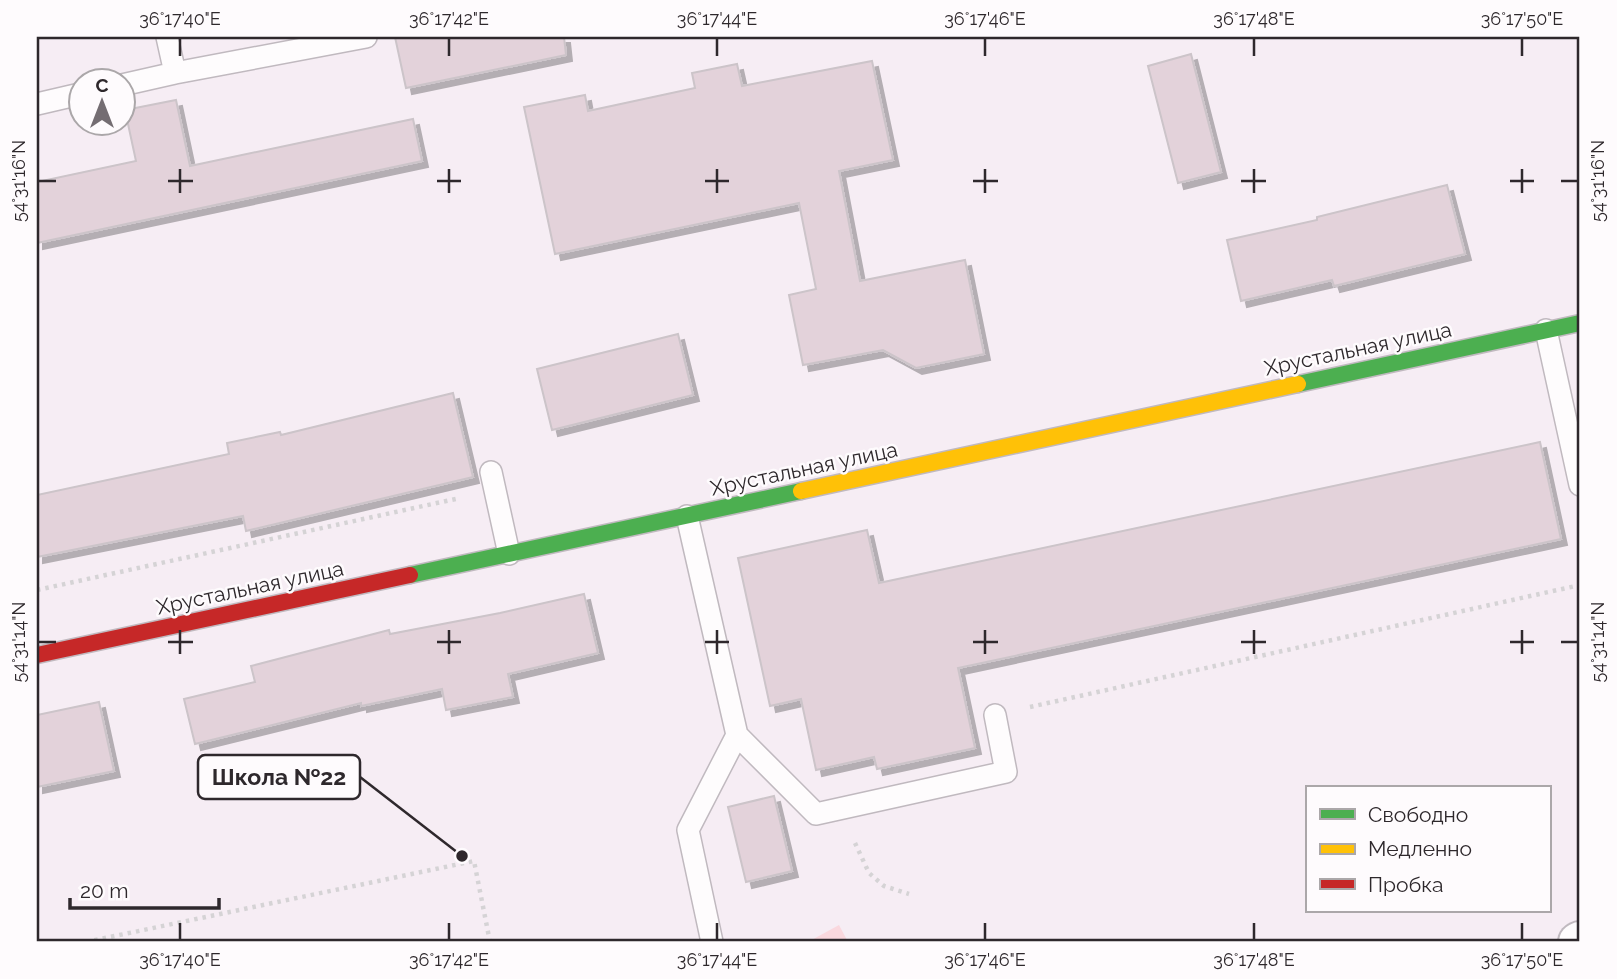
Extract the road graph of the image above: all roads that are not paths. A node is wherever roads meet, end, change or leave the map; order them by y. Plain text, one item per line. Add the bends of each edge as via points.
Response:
1 (167, 37) edge
2 (366, 37) edge
3 (175, 73) junction
4 (136, 82) edge
5 (66, 97) edge
6 (37, 104) edge
7 (1580, 323) edge
8 (1546, 330) junction
9 (493, 481) road end
10 (1580, 485) edge
11 (687, 516) junction
12 (509, 554) junction
13 (37, 655) edge
14 (995, 715) road end
15 (737, 735) junction
16 (712, 942) edge

1 - 3 lane
2 - 3 lane
3 - 4 lane
5 - 6 lane
7 - 8 street, Хрустальная улица
8 - 10 lane
8 - 11 street, Хрустальная улица
9 - 12 lane
11 - 12 street, Хрустальная улица
11 - 15 lane
12 - 13 street, Хрустальная улица
14 - 15 lane via 1006,772 816,814
15 - 16 lane via 688,830

